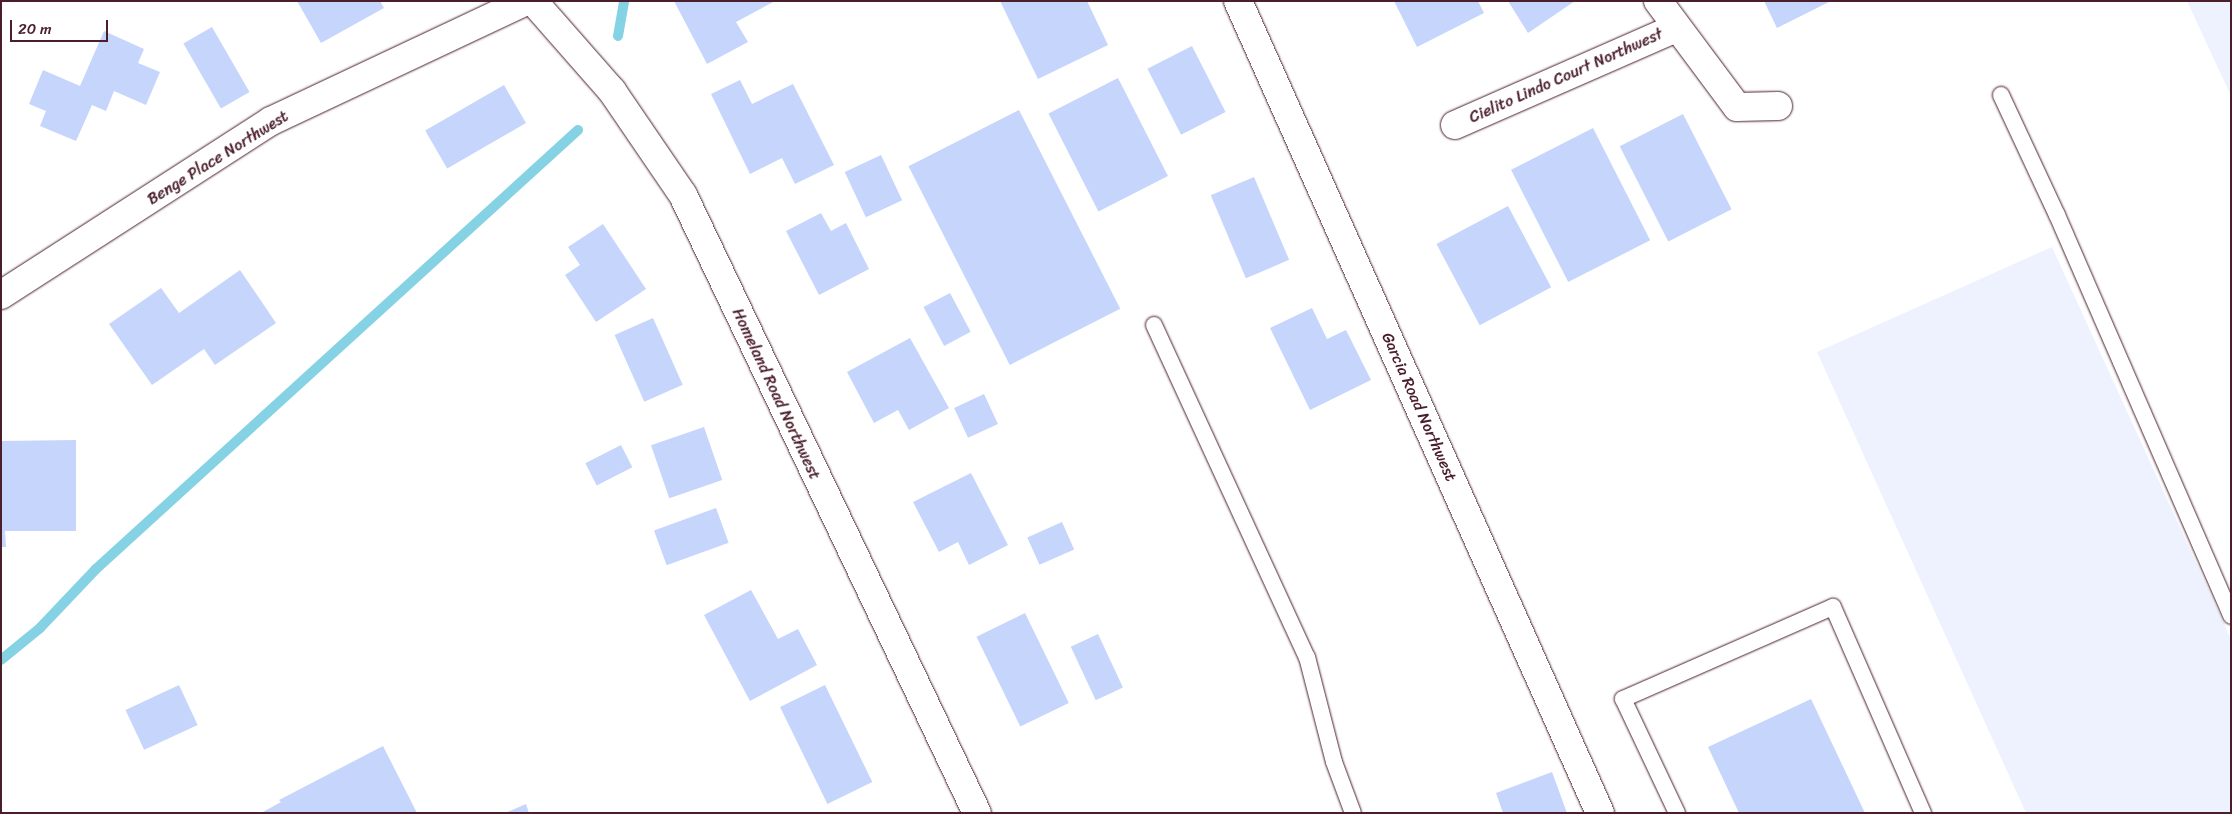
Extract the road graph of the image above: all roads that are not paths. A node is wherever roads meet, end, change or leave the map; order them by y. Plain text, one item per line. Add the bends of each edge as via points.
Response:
1 (526, 1) edge
2 (534, 1) edge
3 (1238, 1) edge
4 (1658, 1) edge
5 (1676, 28) junction
6 (2001, 95) dead end
7 (1778, 106) dead end
8 (1455, 125) dead end
9 (1, 295) edge
10 (1154, 325) dead end
11 (2231, 616) edge
12 (976, 813) edge
13 (1352, 813) edge
14 (1600, 813) edge
15 (1677, 813) edge
16 (1923, 813) edge

1 - 9 street, Benge Place Northwest via 271,122
2 - 12 street, Homeland Road Northwest via 612,91 682,195
3 - 14 street, Garcia Road Northwest
4 - 5 street
5 - 7 street via 1736,107
5 - 8 street, Cielito Lindo Court Northwest
6 - 11 lane via 2057,215
10 - 13 lane via 1307,657 1334,762
15 - 16 lane via 1623,699 1833,607

